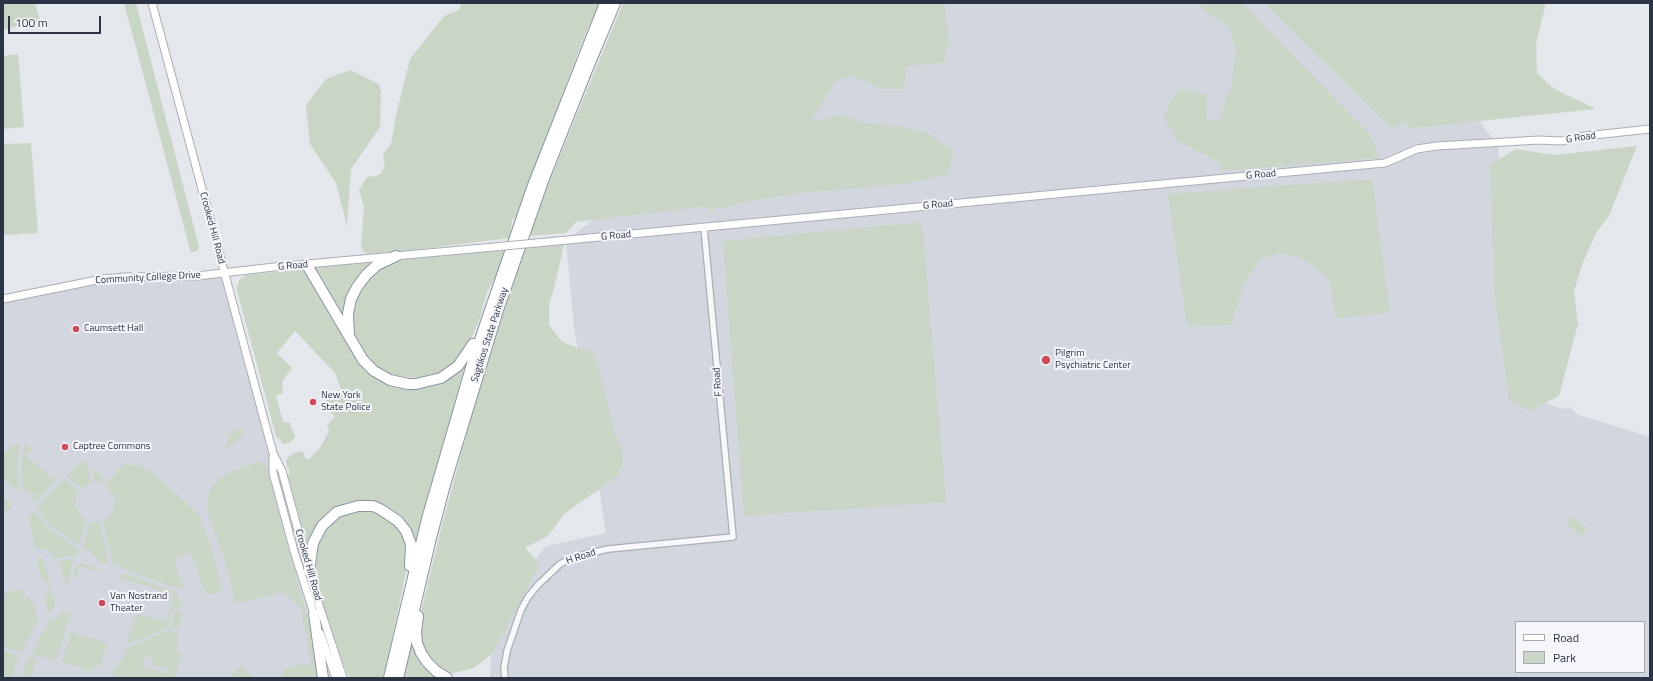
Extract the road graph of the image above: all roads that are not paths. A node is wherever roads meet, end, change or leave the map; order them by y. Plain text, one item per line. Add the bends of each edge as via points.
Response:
1 (152, 3) edge
2 (605, 3) edge
3 (615, 3) edge
4 (1650, 129) edge
5 (704, 228) junction
6 (396, 256) junction
7 (307, 264) junction
8 (224, 273) junction
9 (3, 299) edge
10 (486, 321) junction
11 (350, 340) junction
12 (273, 453) junction
13 (733, 537) joint
14 (431, 538) junction
15 (309, 571) junction
16 (314, 614) junction
17 (404, 616) junction
18 (323, 678) edge
19 (336, 678) edge
20 (343, 678) edge
21 (389, 678) edge
22 (398, 678) edge
23 (447, 678) edge
24 (505, 678) edge

1 - 8 street, Crooked Hill Road
2 - 10 highway, Sagtikos State Parkway via 548,145
3 - 14 highway, Sagtikos State Parkway via 567,119 513,264 463,420
4 - 5 street, G Road via 1561,141 1531,140 1437,146 1417,149 1385,163
5 - 6 street, G Road, bridge
5 - 13 street, F Road
6 - 7 street, G Road
6 - 11 highway via 366,274 357,287 348,313
7 - 8 street, G Road
7 - 11 highway
8 - 9 street, Community College Drive via 186,277 102,279
8 - 12 street, Crooked Hill Road
10 - 11 highway via 458,366 441,378 425,383 403,383 382,376 363,360
10 - 17 highway, Sagtikos State Parkway via 438,479
12 - 15 street, Crooked Hill Road via 282,471
12 - 16 street, Crooked Hill Road via 273,473
13 - 24 street, H Road via 608,549 574,557 560,564 538,584 521,610 507,651
14 - 22 highway, Sagtikos State Parkway
14 - 23 highway via 417,621 417,643 427,662
15 - 17 highway via 315,537 331,516 343,509 358,506 373,506 387,512 403,526 411,544 412,556
15 - 20 street, Crooked Hill Road
16 - 18 highway
16 - 19 street, Crooked Hill Road
17 - 21 highway, Sagtikos State Parkway

